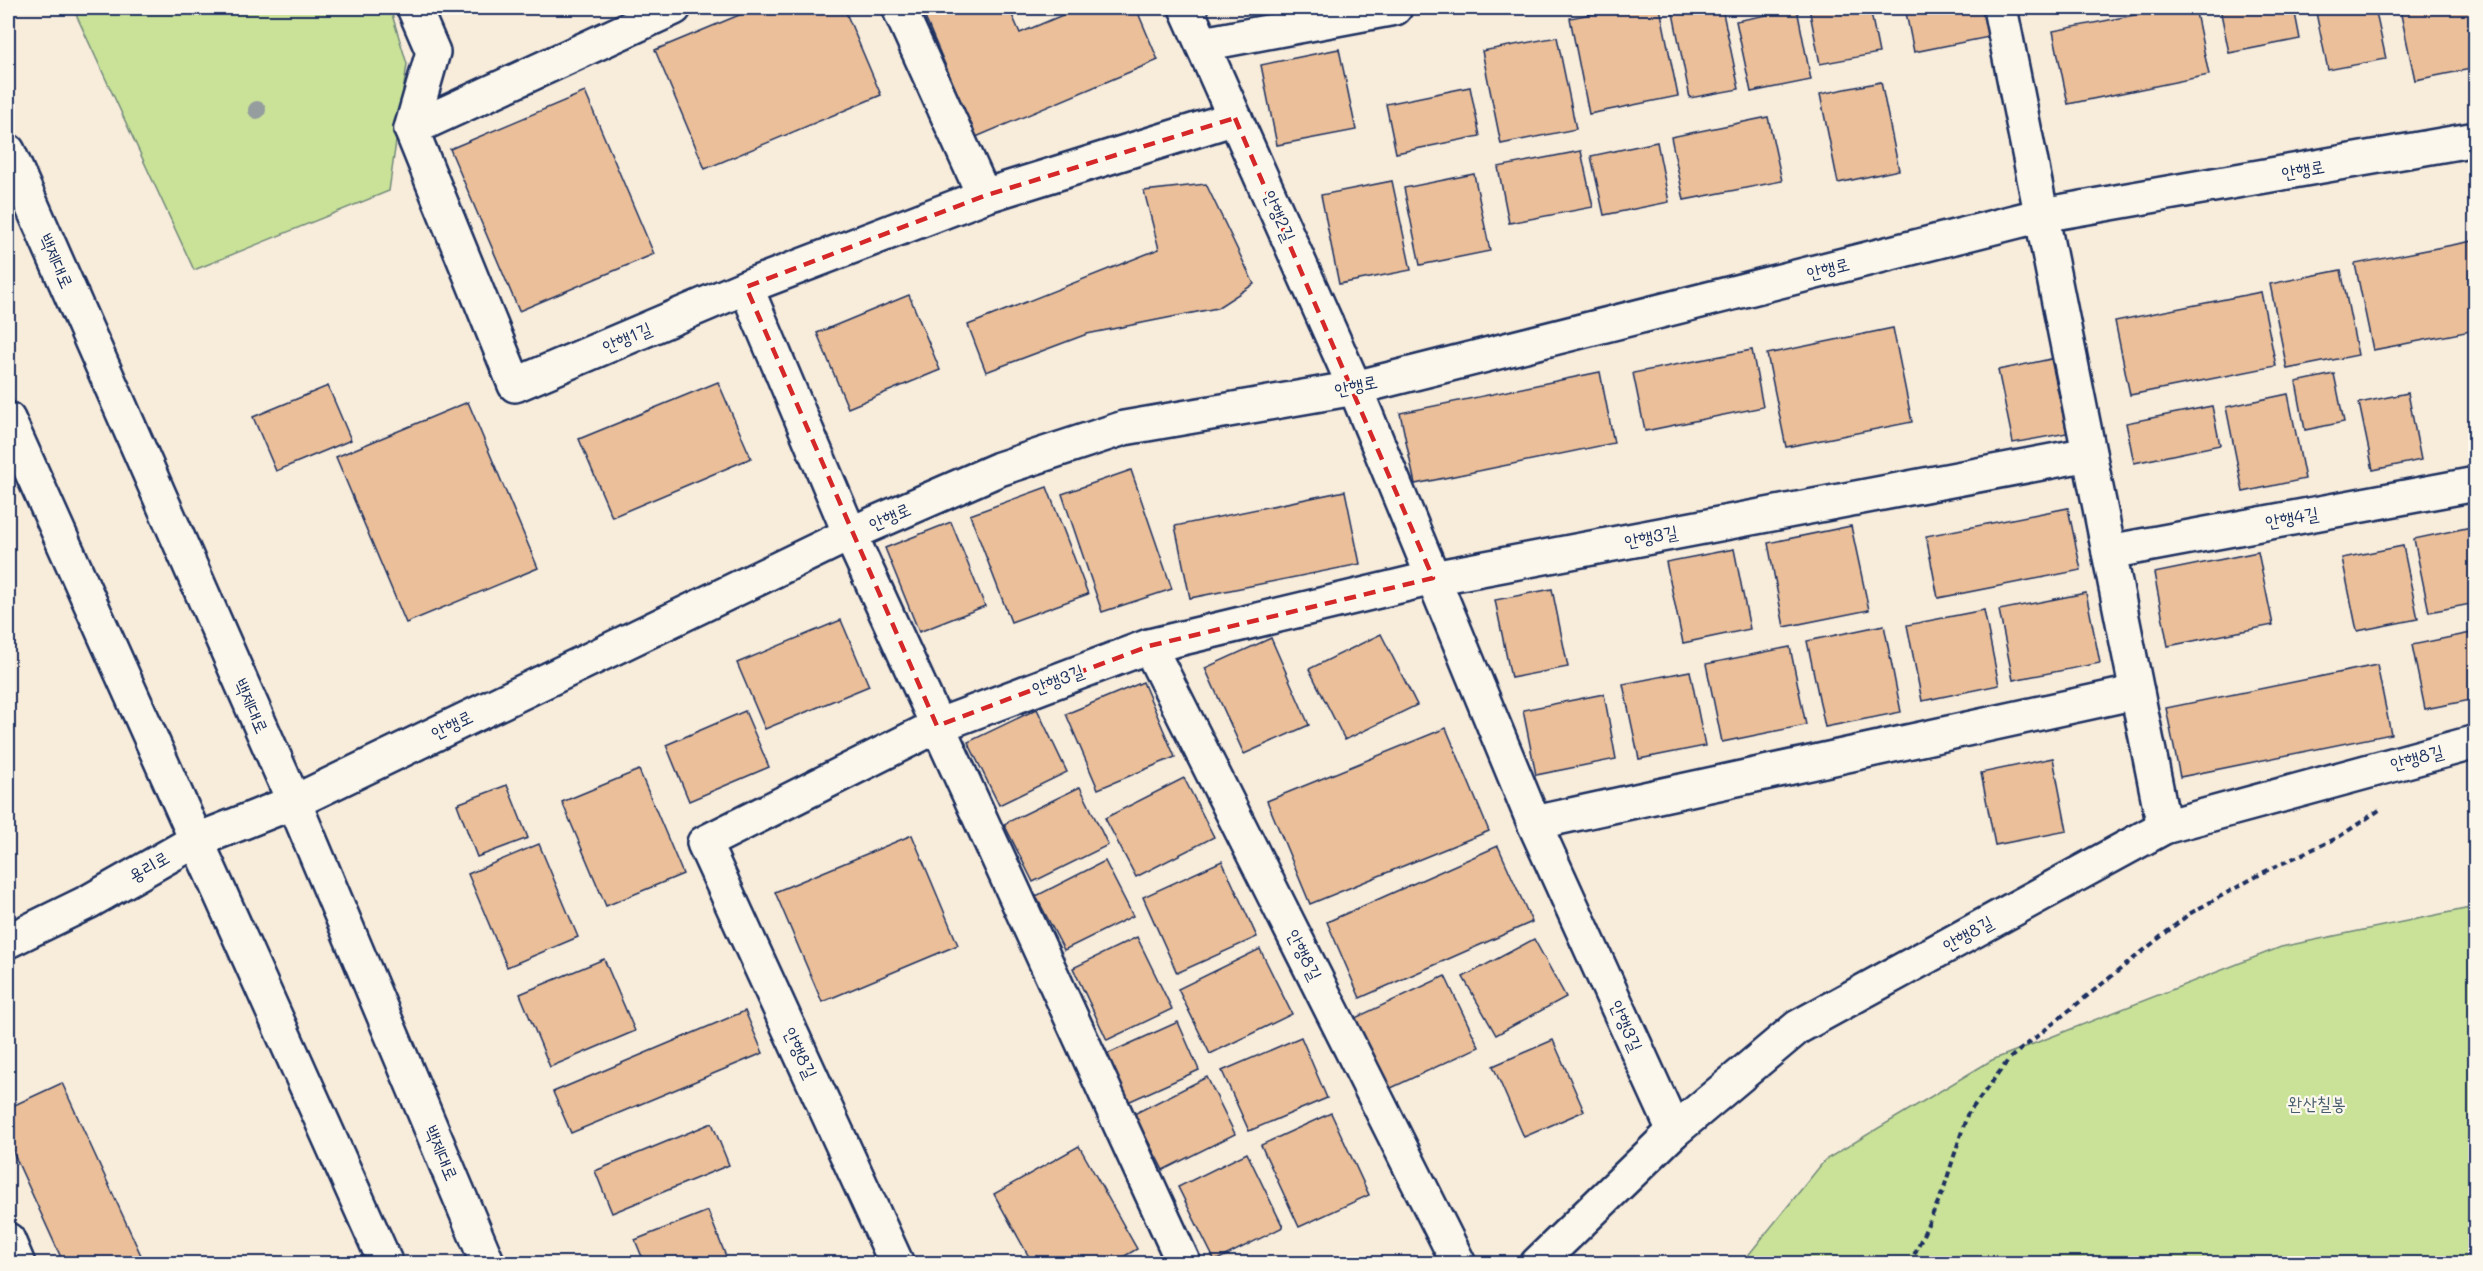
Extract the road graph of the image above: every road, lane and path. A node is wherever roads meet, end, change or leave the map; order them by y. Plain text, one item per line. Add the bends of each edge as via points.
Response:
1 (414, 8) edge
2 (674, 8) edge
3 (899, 8) edge
4 (1186, 8) edge
5 (1395, 8) edge
6 (2000, 8) edge
7 (617, 19) edge
8 (1203, 44) junction
9 (1235, 118) junction
10 (411, 129) junction
11 (2475, 139) edge
12 (8, 151) edge
13 (984, 196) junction
14 (2042, 215) junction
15 (746, 287) junction
16 (1355, 387) junction
17 (8, 419) edge
18 (2089, 454) junction
19 (2475, 484) edge
20 (850, 534) junction
21 (2109, 552) junction
22 (1433, 578) junction
23 (1149, 646) junction
24 (2137, 692) junction
25 (937, 726) junction
26 (2475, 742) edge
27 (294, 802) junction
28 (2386, 806) dead end
29 (1534, 823) junction
30 (2164, 827) junction
31 (195, 841) junction
32 (704, 843) joint
33 (8, 941) edge
34 (1674, 1131) junction
35 (8, 1240) edge
36 (1546, 1260) edge
37 (18, 1263) edge
38 (386, 1263) edge
39 (488, 1263) edge
40 (897, 1263) edge
41 (1184, 1263) edge
42 (1459, 1263) edge
43 (1910, 1263) edge

1 - 10 street via 433,52
2 - 7 street
3 - 13 street
4 - 8 street, 안행2길
5 - 8 street
6 - 14 street
7 - 10 street
8 - 9 street, 안행2길
9 - 13 street
9 - 16 street, 안행2길
10 - 15 street, 안행1길 via 515,385
11 - 14 street, 안행로
12 - 27 street, 백제대로
13 - 15 street
14 - 16 street, 안행로
14 - 18 street
15 - 20 street
16 - 20 street, 안행로 via 1124,428 999,469
16 - 22 street, 안행3길
17 - 31 street
18 - 21 street
18 - 22 street, 안행3길
19 - 21 street, 안행4길
20 - 25 street
20 - 27 street, 안행로
21 - 24 street
22 - 23 street, 안행3길
22 - 29 street, 안행3길
23 - 25 street, 안행3길
23 - 42 street, 안행8길
24 - 29 street
24 - 30 street
25 - 32 street, 안행3길
25 - 41 street
26 - 30 street, 안행8길
27 - 31 street, 용리로
27 - 39 street, 백제대로
28 - 43 path via 2337,838 2265,871 2189,914 2010,1058 1967,1115 1943,1191
29 - 34 street, 안행3길
30 - 34 street, 안행8길 via 1798,1027
31 - 33 street, 용리로 via 88,902
31 - 38 street
32 - 40 street, 안행8길
34 - 36 street, 안행8길
35 - 37 street

